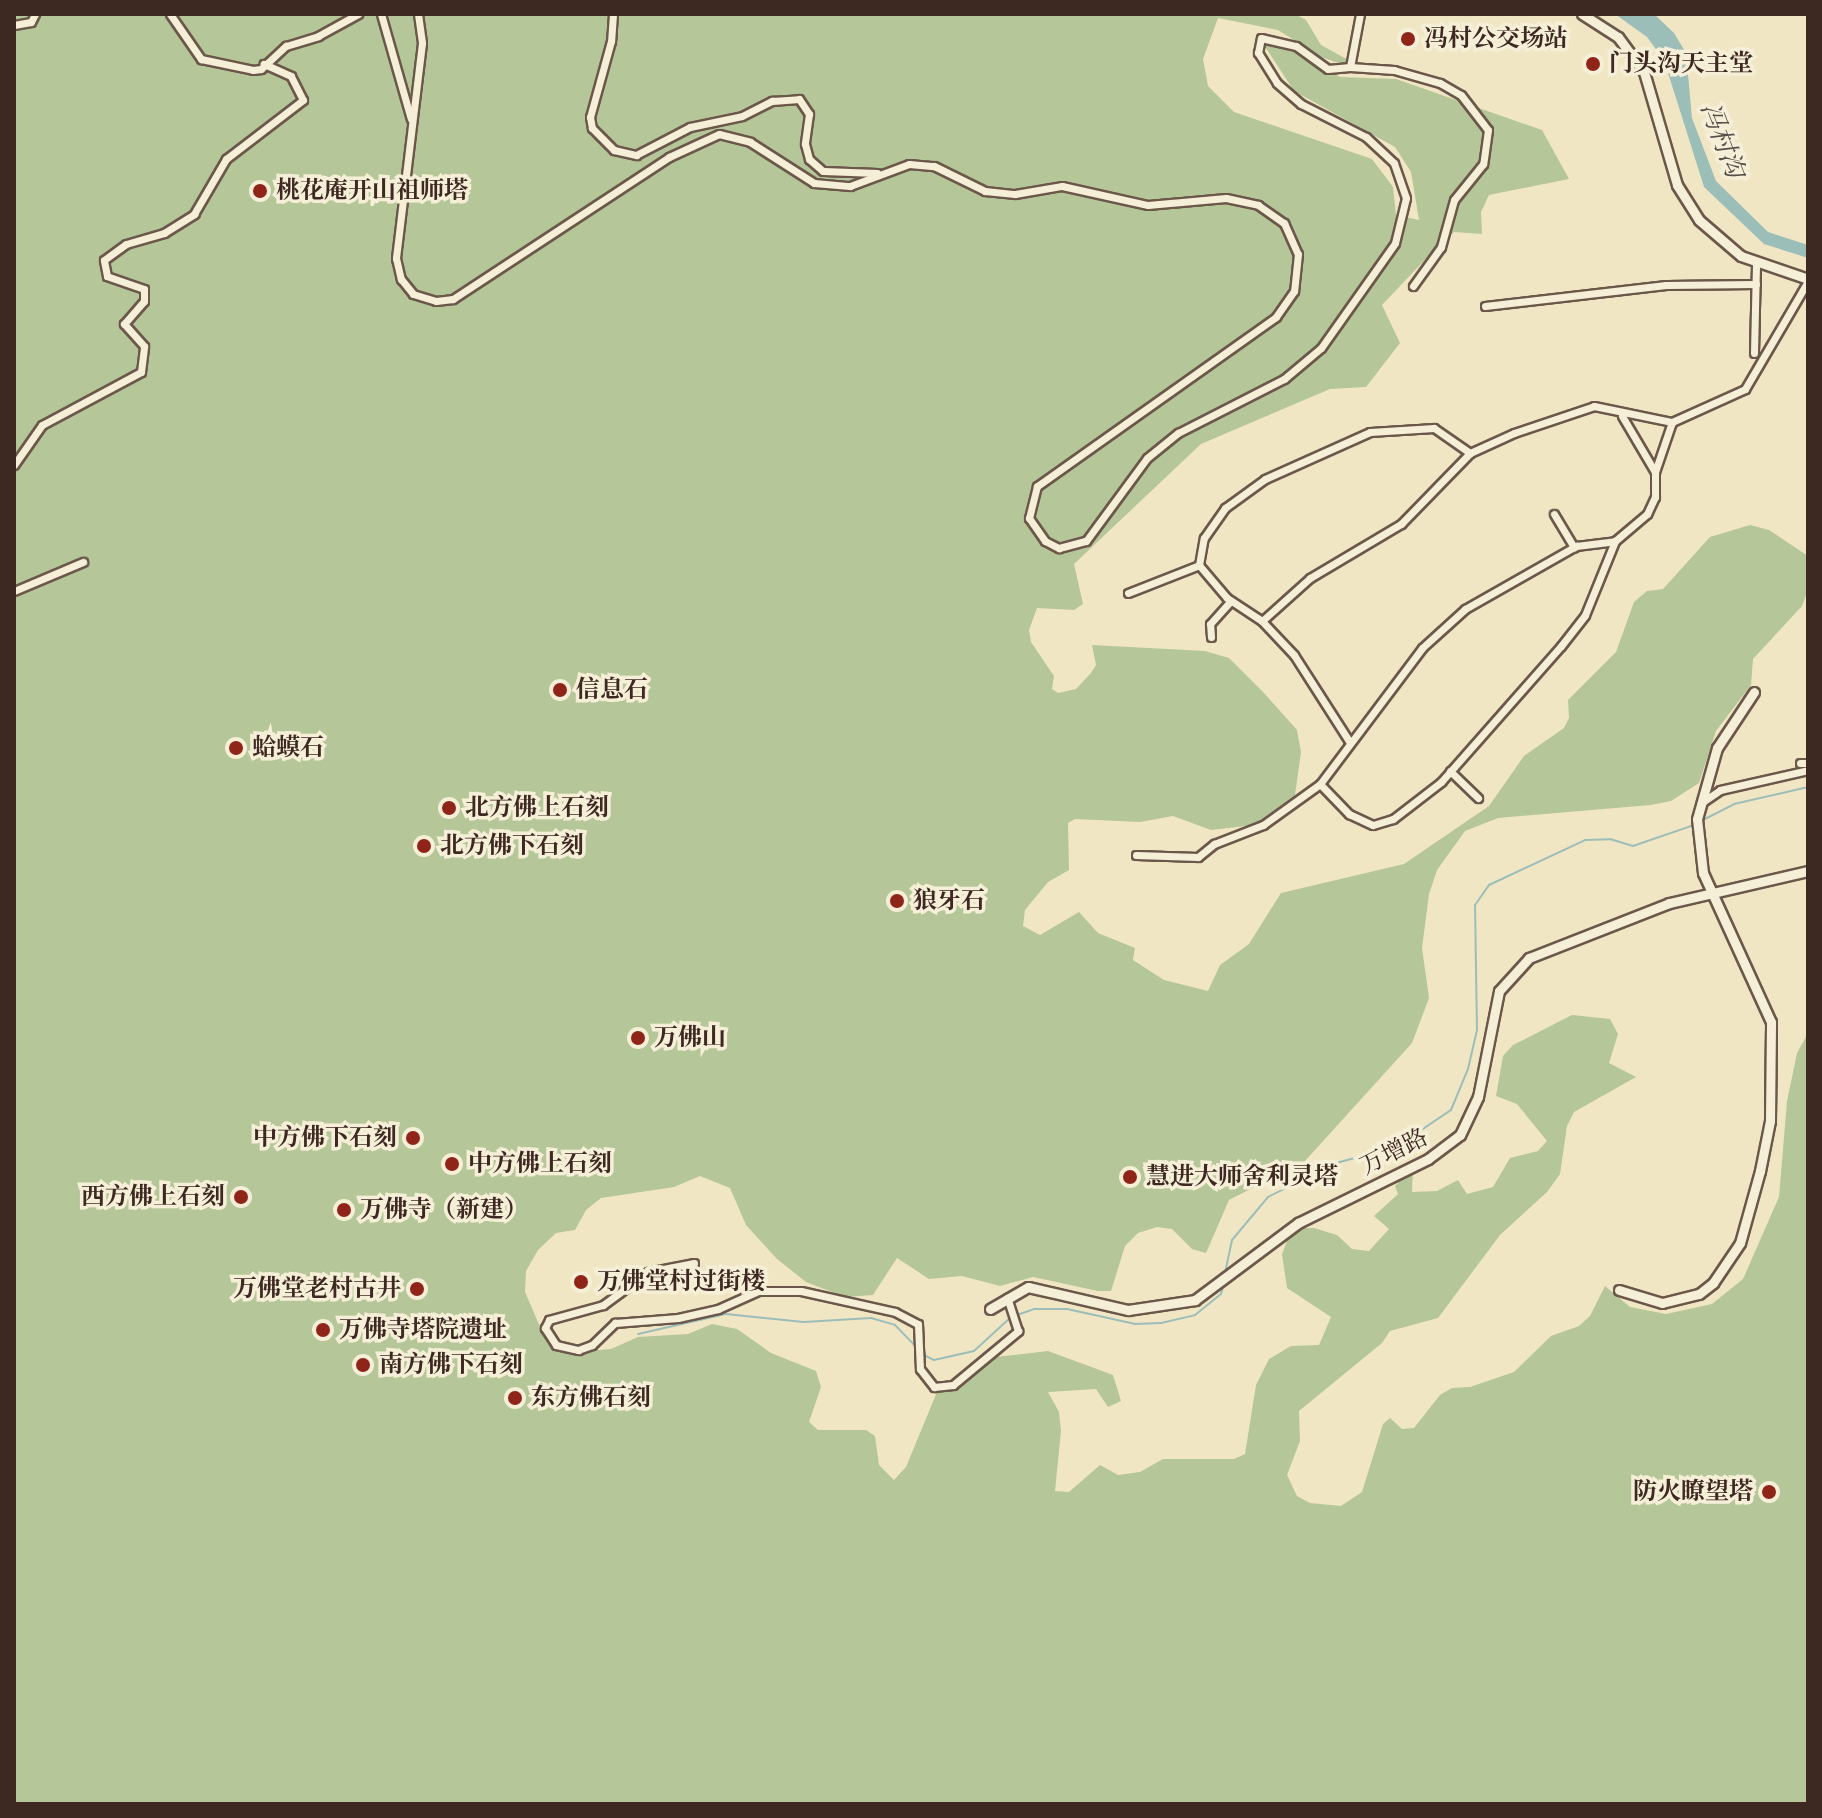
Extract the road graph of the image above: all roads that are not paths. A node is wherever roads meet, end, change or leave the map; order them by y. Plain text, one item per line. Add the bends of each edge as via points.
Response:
1 (35, 14) edge
2 (170, 14) edge
3 (358, 14) edge
4 (381, 14) edge
5 (418, 14) edge
6 (613, 14) edge
7 (1360, 14) edge
8 (1582, 14) edge
9 (14, 25) edge
10 (264, 64) junction
11 (1350, 67) junction
12 (412, 121) junction
13 (883, 173) junction
14 (1756, 264) junction
15 (1808, 278) edge
16 (1756, 284) junction
17 (1413, 286) dead end
18 (1485, 306) dead end
19 (1754, 353) dead end
20 (1622, 416) junction
21 (1672, 422) junction
22 (1470, 453) junction
23 (14, 465) edge
24 (1655, 472) junction
25 (1554, 514) dead end
26 (1615, 541) junction
27 (1574, 547) junction
28 (83, 562) dead end
29 (1199, 565) junction
30 (14, 591) edge
31 (1128, 593) dead end
32 (1231, 601) junction
33 (1262, 621) junction
34 (1211, 637) dead end
35 (1754, 692) dead end
36 (1349, 741) junction
37 (1808, 770) edge
38 (1450, 771) junction
39 (1320, 784) junction
40 (1478, 798) dead end
41 (1700, 807) junction
42 (1136, 855) dead end
43 (1808, 871) edge
44 (1713, 892) junction
45 (694, 1263) dead end
46 (1619, 1290) dead end
47 (1009, 1303) junction
48 (990, 1309) dead end

1 - 9 street via 31,22
2 - 10 street via 201,59 253,70
3 - 10 street via 273,53
4 - 12 street via 400,94
5 - 12 street via 422,43
6 - 13 street via 590,117 592,128 614,150 636,155 690,127 742,116 772,101 799,99 809,114 809,159 823,171
7 - 11 street
8 - 14 street via 1618,37 1644,72 1685,201 1711,234
10 - 23 street via 291,76 303,100 226,159 194,214 164,233 126,244 104,260 107,276 144,289 144,301 124,324 144,346 141,372 92,393 42,425
11 - 13 street via 1328,69 1296,46 1261,38 1257,43 1258,53 1283,89 1310,110 1375,143 1397,168 1406,206 1395,243 1321,348 1284,379 1178,433 1147,458 1086,541 1072,547 1059,548 1036,531 1029,518 1037,486 1276,317 1294,291 1298,254 1284,223 1258,205 1226,198 1148,205 1062,186 1015,194 985,191 934,166 909,164
11 - 17 street via 1394,70 1440,83 1461,95 1488,130 1483,164 1454,200 1441,247
12 - 13 street via 396,258 401,279 413,294 428,299 453,299 669,157 719,134 750,142 814,183 850,186
14 - 15 street
14 - 16 street
15 - 21 street via 1745,389
16 - 18 street via 1666,285
16 - 19 street
20 - 21 street
20 - 22 street via 1587,407
20 - 24 street
21 - 24 street
22 - 29 street via 1434,428 1370,432 1244,492 1211,523
22 - 33 street via 1401,524 1310,578
24 - 26 street via 1655,497 1647,514
25 - 27 street
26 - 27 street
26 - 38 street via 1585,615
27 - 36 street via 1484,596 1444,626
28 - 30 street
29 - 31 street
29 - 32 street
32 - 33 street
32 - 34 street via 1210,624
33 - 36 street via 1313,678
35 - 41 street via 1717,748
36 - 39 street
37 - 41 street via 1720,790
38 - 39 street via 1408,809 1382,824 1349,814
38 - 40 street
39 - 42 street via 1263,825 1214,844 1198,857
41 - 44 street via 1703,873
43 - 44 street, 万增路
44 - 46 street via 1771,1022 1770,1121 1760,1171 1740,1243 1713,1283 1699,1294 1662,1303
44 - 47 street, 万增路 via 1609,924 1529,958 1499,991 1478,1097 1460,1135 1428,1159 1298,1223 1195,1300 1148,1310 1038,1288
45 - 47 street via 648,1272 603,1305 549,1320 545,1328 556,1345 578,1350 602,1338 615,1323 678,1318 775,1289 895,1312 918,1324 926,1382 953,1385 1018,1331
47 - 48 street, 万增路

